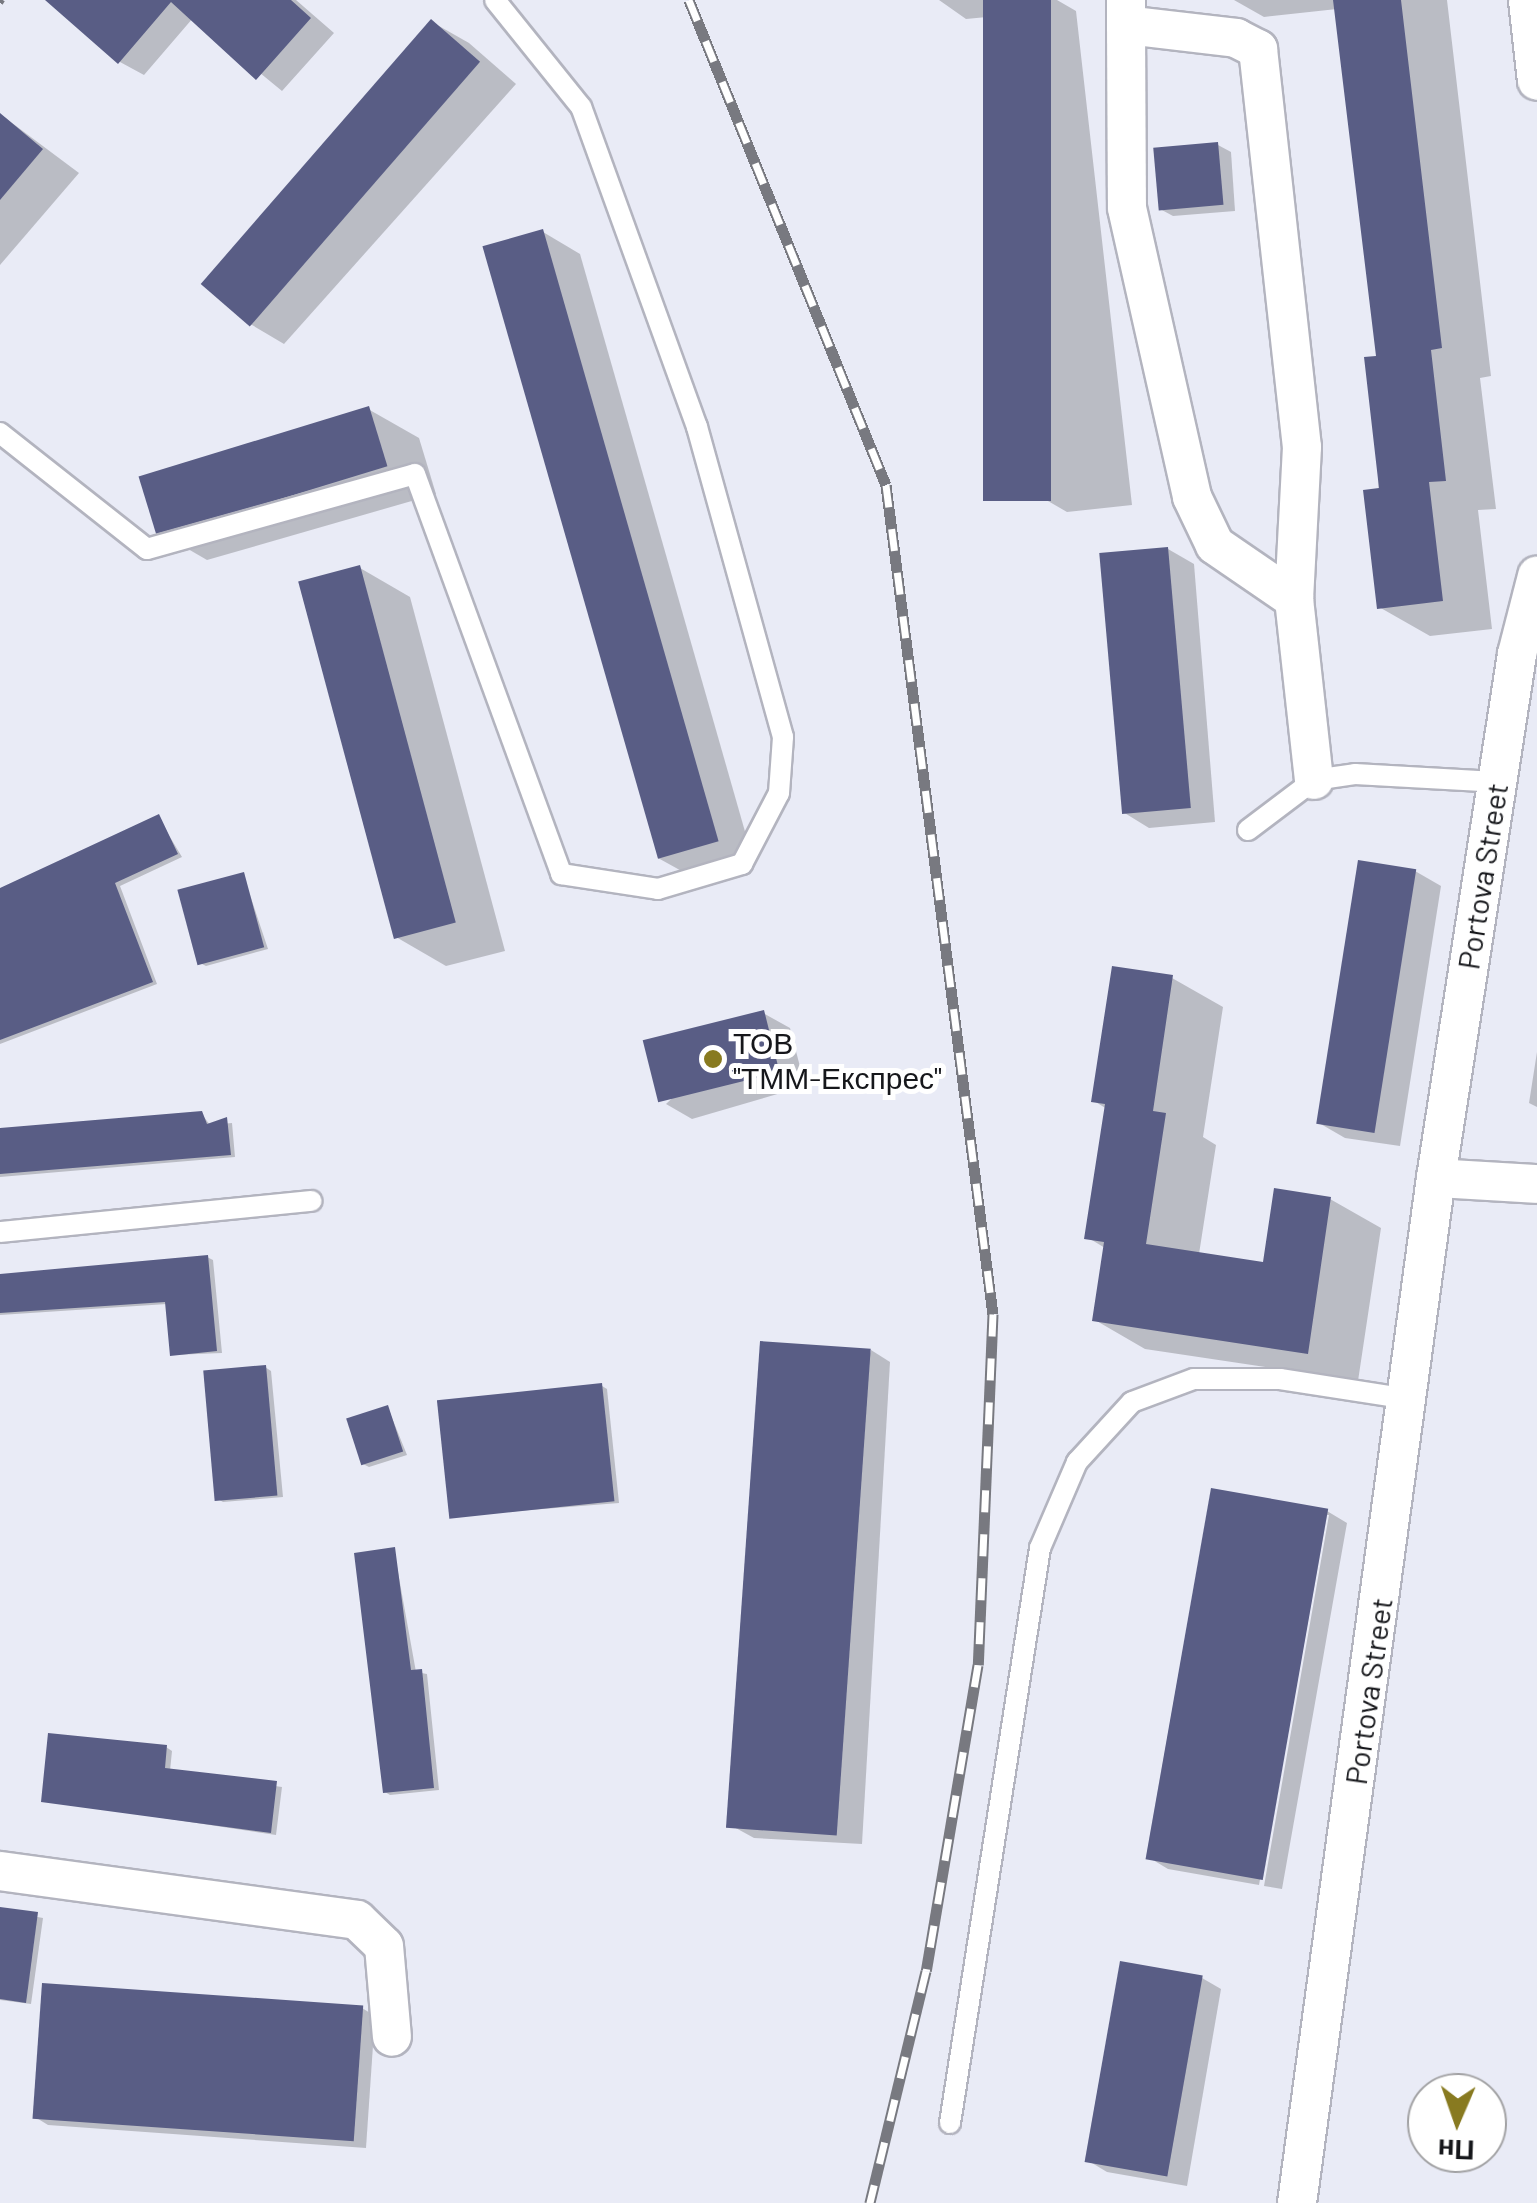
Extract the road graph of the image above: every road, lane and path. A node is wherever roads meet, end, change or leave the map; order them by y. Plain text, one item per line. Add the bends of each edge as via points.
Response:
1 (496, 0) edge
2 (1528, 0) edge
3 (1126, 12) edge
4 (1537, 81) edge
5 (0, 433) edge
6 (1537, 576) edge
7 (1294, 599) junction
8 (1314, 780) junction
9 (1496, 782) junction
10 (1248, 830) dead end
11 (1436, 1178) junction
12 (1537, 1184) edge
13 (310, 1201) dead end
14 (0, 1232) edge
15 (1409, 1399) junction
16 (0, 1870) edge
17 (392, 2037) dead end
18 (950, 2123) dead end
19 (1297, 2203) edge

1 - 5 lane via 580,107 697,427 783,736 779,793 742,864 658,889 561,874 416,474 147,548
2 - 4 street
3 - 7 street via 1127,208 1192,496 1214,545
3 - 7 street via 1258,49 1302,447
6 - 9 street, Portova Street
7 - 8 street
8 - 9 lane via 1355,774
8 - 10 lane
9 - 11 street, Portova Street
11 - 12 street
11 - 15 street, Portova Street
13 - 14 lane
15 - 18 lane via 1280,1380 1194,1379 1132,1402 1077,1462 1040,1548
15 - 19 street, Portova Street
16 - 17 street via 357,1920 384,1946

